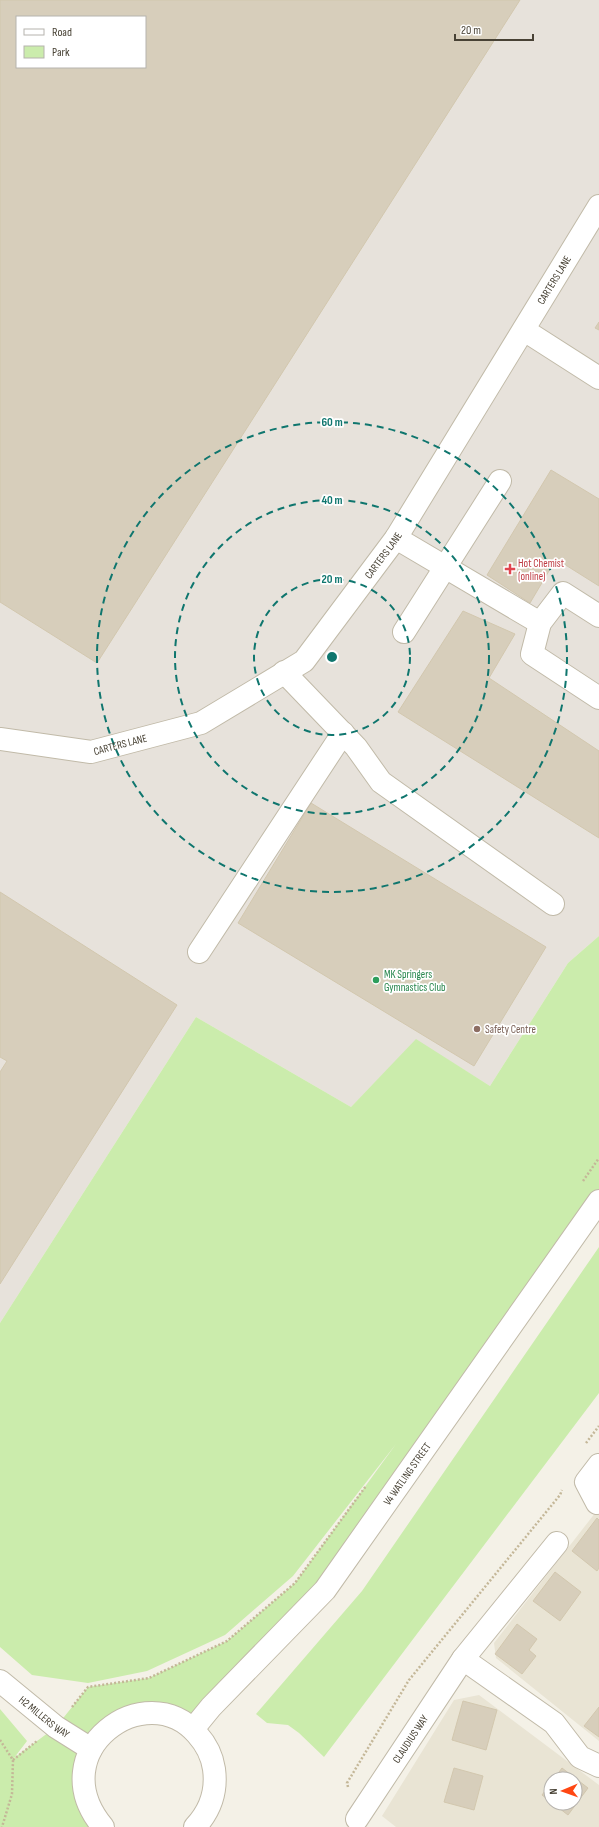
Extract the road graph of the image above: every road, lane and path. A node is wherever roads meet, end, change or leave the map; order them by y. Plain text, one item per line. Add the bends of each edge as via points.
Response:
1 (599, 206) edge
2 (524, 330) junction
3 (599, 378) edge
4 (500, 481) dead end
5 (396, 538) junction
6 (446, 567) junction
7 (599, 616) edge
8 (540, 623) junction
9 (404, 632) dead end
10 (284, 672) junction
11 (599, 698) edge
12 (343, 733) junction
13 (0, 739) edge
14 (553, 904) dead end
15 (199, 952) dead end
16 (599, 1158) edge
17 (581, 1184) dead end
18 (599, 1200) edge
19 (599, 1465) edge
20 (370, 1481) dead end
21 (597, 1504) dead end
22 (557, 1543) dead end
23 (463, 1659) junction
24 (0, 1681) edge
25 (56, 1727) junction
26 (193, 1729) junction
27 (0, 1740) edge
28 (91, 1749) junction
29 (13, 1760) junction
30 (599, 1766) edge
31 (357, 1819) dead end
32 (204, 1824) edge
33 (2, 1827) edge
34 (103, 1827) edge

1 - 2 street, CARTERS LANE
2 - 3 street
2 - 5 street, CARTERS LANE
4 - 6 street
5 - 6 street
5 - 10 street, CARTERS LANE via 304,661
6 - 8 street
6 - 9 street
7 - 8 street via 563,593
8 - 11 street via 532,654
10 - 12 street
10 - 13 street, CARTERS LANE via 201,723 92,752
12 - 14 street via 381,782
12 - 15 street
16 - 17 path
18 - 26 street, V4 WATLING STREET via 325,1590 211,1707
19 - 21 street via 586,1482
20 - 25 path via 295,1583 227,1641 149,1678 88,1688
22 - 23 street, CLAUDIUS WAY
23 - 30 street via 554,1723 580,1757
23 - 31 street, CLAUDIUS WAY
24 - 25 street, H2 MILLERS WAY
25 - 28 street, H2 MILLERS WAY
25 - 29 path
26 - 28 street via 166,1716 140,1714 122,1719 107,1729
26 - 32 street via 206,1744 213,1762 216,1782
27 - 29 path
28 - 34 street via 83,1781 86,1798
29 - 33 path via 12,1794

